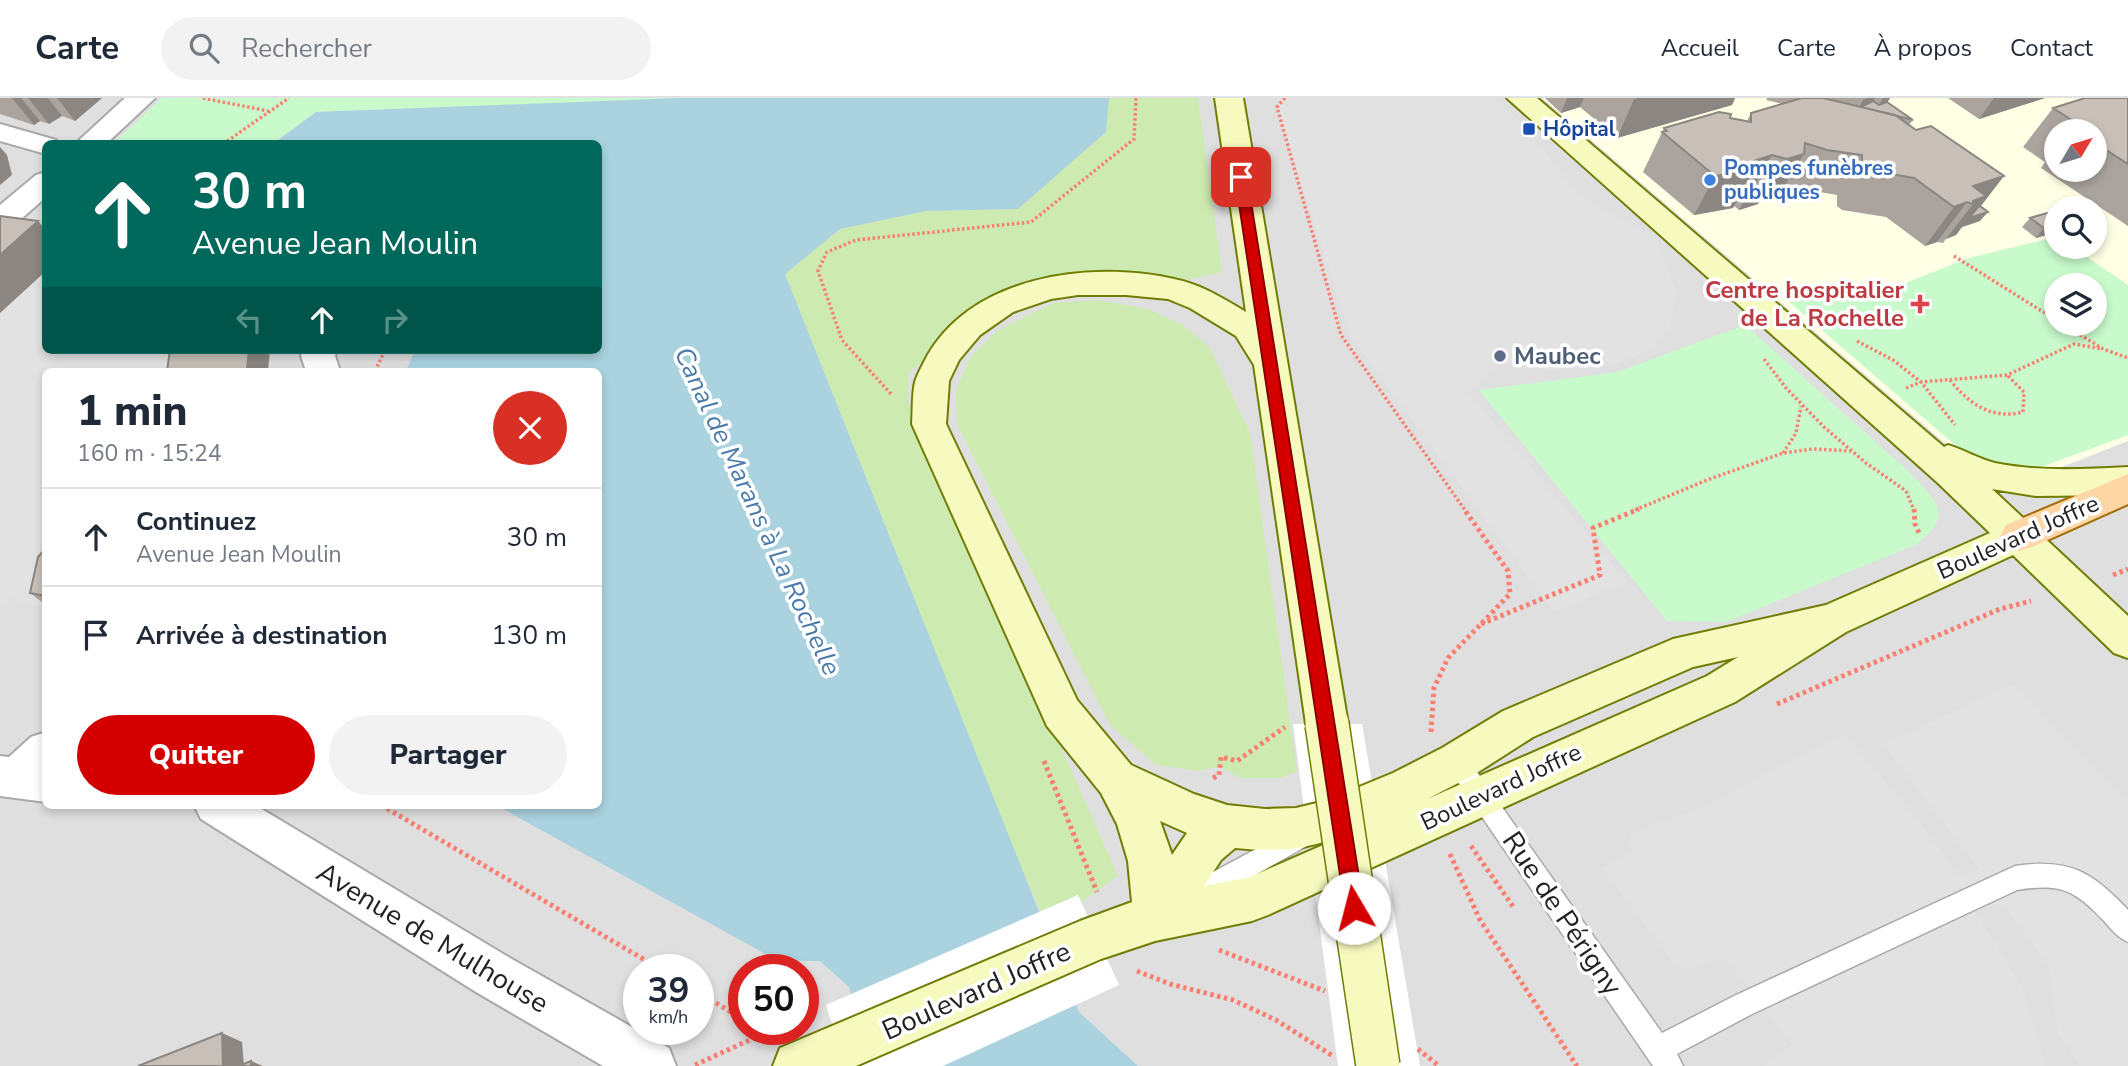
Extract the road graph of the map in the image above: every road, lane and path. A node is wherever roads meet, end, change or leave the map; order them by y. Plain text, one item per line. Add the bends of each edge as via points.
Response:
1 (141, 98) edge
2 (203, 98) edge
3 (289, 98) edge
4 (1136, 98) edge
5 (1229, 98) edge
6 (1285, 98) edge
7 (1521, 98) edge
8 (269, 112) junction
9 (0, 132) edge
10 (94, 140) edge
11 (229, 140) edge
12 (42, 145) edge
13 (42, 184) edge
14 (0, 221) edge
15 (1954, 256) dead end
16 (2044, 312) edge
17 (2082, 336) edge
18 (2102, 349) junction
19 (2128, 358) edge
20 (1268, 360) junction
21 (2007, 375) junction
22 (1950, 380) junction
23 (1921, 382) junction
24 (889, 390) dead end
25 (1869, 402) junction
26 (1801, 406) dead end
27 (1957, 427) dead end
28 (1918, 444) junction
29 (1851, 451) dead end
30 (1783, 453) junction
31 (2128, 481) edge
32 (2128, 488) edge
33 (2019, 536) junction
34 (1832, 620) junction
35 (1477, 626) junction
36 (2128, 641) edge
37 (1311, 721) junction
38 (1444, 753) junction
39 (1115, 779) junction
40 (1208, 781) dead end
41 (1482, 797) junction
42 (223, 809) edge
43 (389, 809) edge
44 (1328, 821) junction
45 (1430, 821) junction
46 (1227, 826) junction
47 (1155, 918) junction
48 (2128, 929) edge
49 (1113, 952) junction
50 (634, 954) edge
51 (736, 1045) edge
52 (819, 1057) edge
53 (1663, 1058) edge
54 (1358, 1064) edge
55 (651, 1066) edge
56 (693, 1066) edge
57 (1577, 1066) edge

1 - 10 street
2 - 8 path
3 - 8 path
4 - 24 path via 1134,139 1031,222 856,240 827,251 818,271 842,341
5 - 20 main road
6 - 35 path via 1277,107 1341,335 1508,571 1510,594
7 - 25 main road
8 - 11 path
9 - 12 street
13 - 14 street
15 - 16 path
17 - 18 path
18 - 19 path
18 - 21 path via 2074,344
20 - 37 main road
20 - 39 main road via 1248,328 1201,300 1173,289 1078,284 1002,304 968,327 945,354 932,382 929,424 975,525 1062,713
21 - 22 path
21 - 22 path via 2024,392 2024,412 2010,417 1986,412 1960,395
22 - 23 path
23 - 25 path
23 - 27 path
25 - 28 main road
26 - 30 path via 1796,433
28 - 31 main road via 1964,467 2012,481
28 - 33 main road
29 - 30 path
30 - 35 path via 1593,528 1600,575
32 - 33 main road, Boulevard Joffre
33 - 34 main road, Boulevard Joffre
33 - 36 main road
34 - 38 main road, Boulevard Joffre via 1687,651
34 - 41 main road, Boulevard Joffre via 1721,689
35 - 38 path via 1448,658 1434,688
37 - 40 path via 1237,761 1221,757 1219,775
37 - 54 main road, bridge
38 - 41 lane, Rue de Périgny
38 - 44 main road, Boulevard Joffre via 1408,787
39 - 46 main road, Boulevard Joffre
39 - 47 main road via 1145,836 1156,882
41 - 45 main road, Boulevard Joffre
41 - 53 lane, Rue de Périgny
42 - 55 street, Avenue de Mulhouse
43 - 50 path
44 - 46 main road, Boulevard Joffre via 1296,829
44 - 47 lane, Boulevard Joffre
45 - 47 main road, Boulevard Joffre via 1252,899
45 - 57 path via 1480,920
46 - 47 main road via 1205,845
47 - 49 main road, Boulevard Joffre
48 - 53 lane via 2085,886 2064,874 2043,872 2015,878 1743,1005
49 - 52 main road, Boulevard Joffre
49 - 54 path via 1170,984 1233,1000
51 - 56 path

